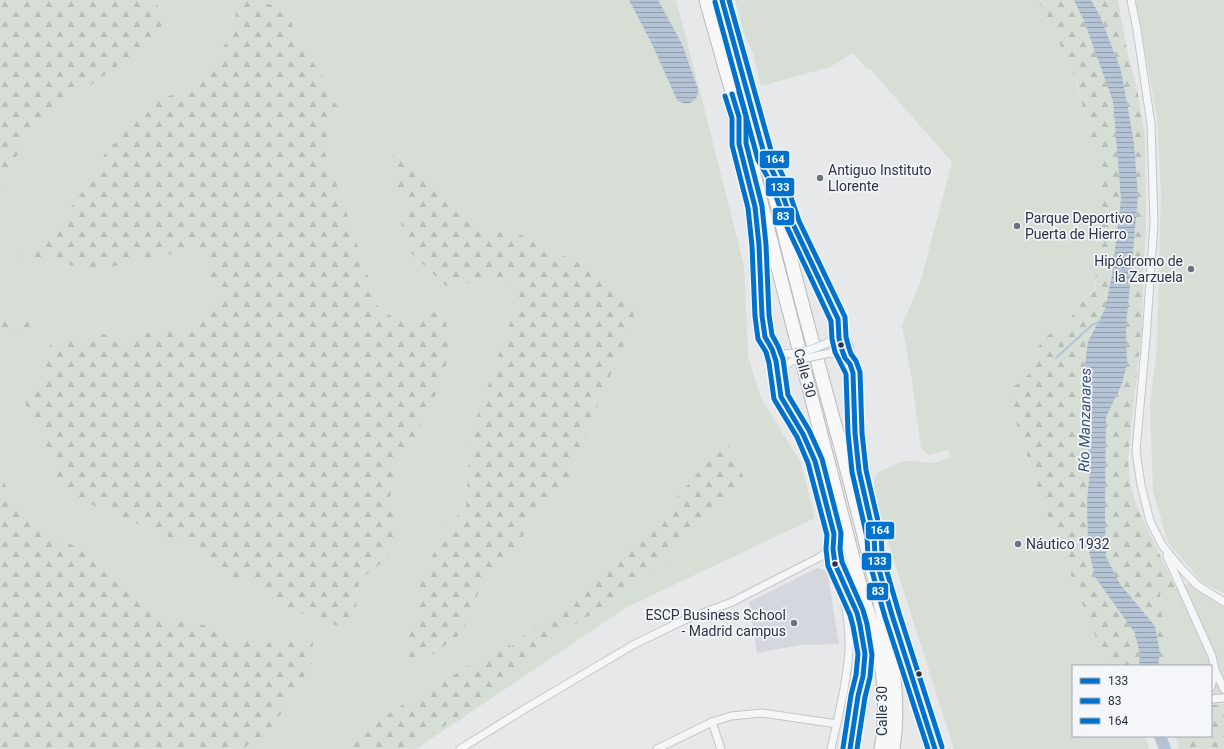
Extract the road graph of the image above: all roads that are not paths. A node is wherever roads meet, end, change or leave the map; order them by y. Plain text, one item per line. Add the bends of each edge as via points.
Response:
1 (706, 0) edge
2 (722, 0) edge
3 (1130, 0) edge
4 (738, 117) junction
5 (766, 157) junction
6 (778, 182) joint
7 (838, 319) junction
8 (765, 337) junction
9 (853, 373) junction
10 (781, 397) junction
11 (864, 533) junction
12 (834, 534) junction
13 (1162, 545) junction
14 (833, 549) junction
15 (876, 556) junction
16 (834, 557) junction
17 (818, 558) junction
18 (839, 574) junction
19 (863, 596) junction
20 (1224, 602) edge
21 (857, 613) junction
22 (865, 654) junction
23 (1215, 670) junction
24 (1212, 683) edge
25 (1224, 689) edge
26 (1224, 698) edge
27 (1212, 700) edge
28 (924, 711) joint
29 (712, 722) junction
30 (836, 724) junction
31 (460, 749) edge
32 (657, 749) edge
33 (721, 749) edge
34 (831, 749) edge
35 (850, 749) edge
36 (881, 749) edge
37 (893, 749) edge
38 (936, 749) edge

1 - 4 highway, Calle 30
2 - 5 highway, Calle 30
3 - 13 street via 1151,124 1154,224 1136,451 1140,485 1150,521
4 - 8 highway via 739,144 755,207
4 - 19 highway, Calle 30
5 - 6 highway
5 - 11 highway, Calle 30
6 - 7 street via 793,224
7 - 8 street, bridge via 839,326 833,339 820,346 790,354 780,354 772,349
7 - 9 street via 849,346
8 - 10 street via 772,374
9 - 10 street, bridge via 850,364 838,354 830,353 792,361 781,370 779,376
9 - 15 street via 859,471
10 - 12 street via 803,434 815,461
11 - 15 highway
11 - 37 highway, Calle 30 via 889,645 896,697
12 - 14 street
12 - 21 street
13 - 20 street via 1197,585
13 - 23 street via 1212,656
14 - 16 street
14 - 17 street
15 - 28 street via 892,615
16 - 17 street
16 - 18 street
17 - 31 street via 732,602 682,621 633,645
18 - 21 street
18 - 30 street via 848,619 849,649
19 - 22 highway
19 - 36 highway, Calle 30 via 878,647 884,698
21 - 22 street
22 - 35 street
23 - 24 street
23 - 25 street
26 - 27 street
28 - 38 highway
29 - 30 street via 731,716 762,713
29 - 32 street
29 - 33 street
30 - 34 street

